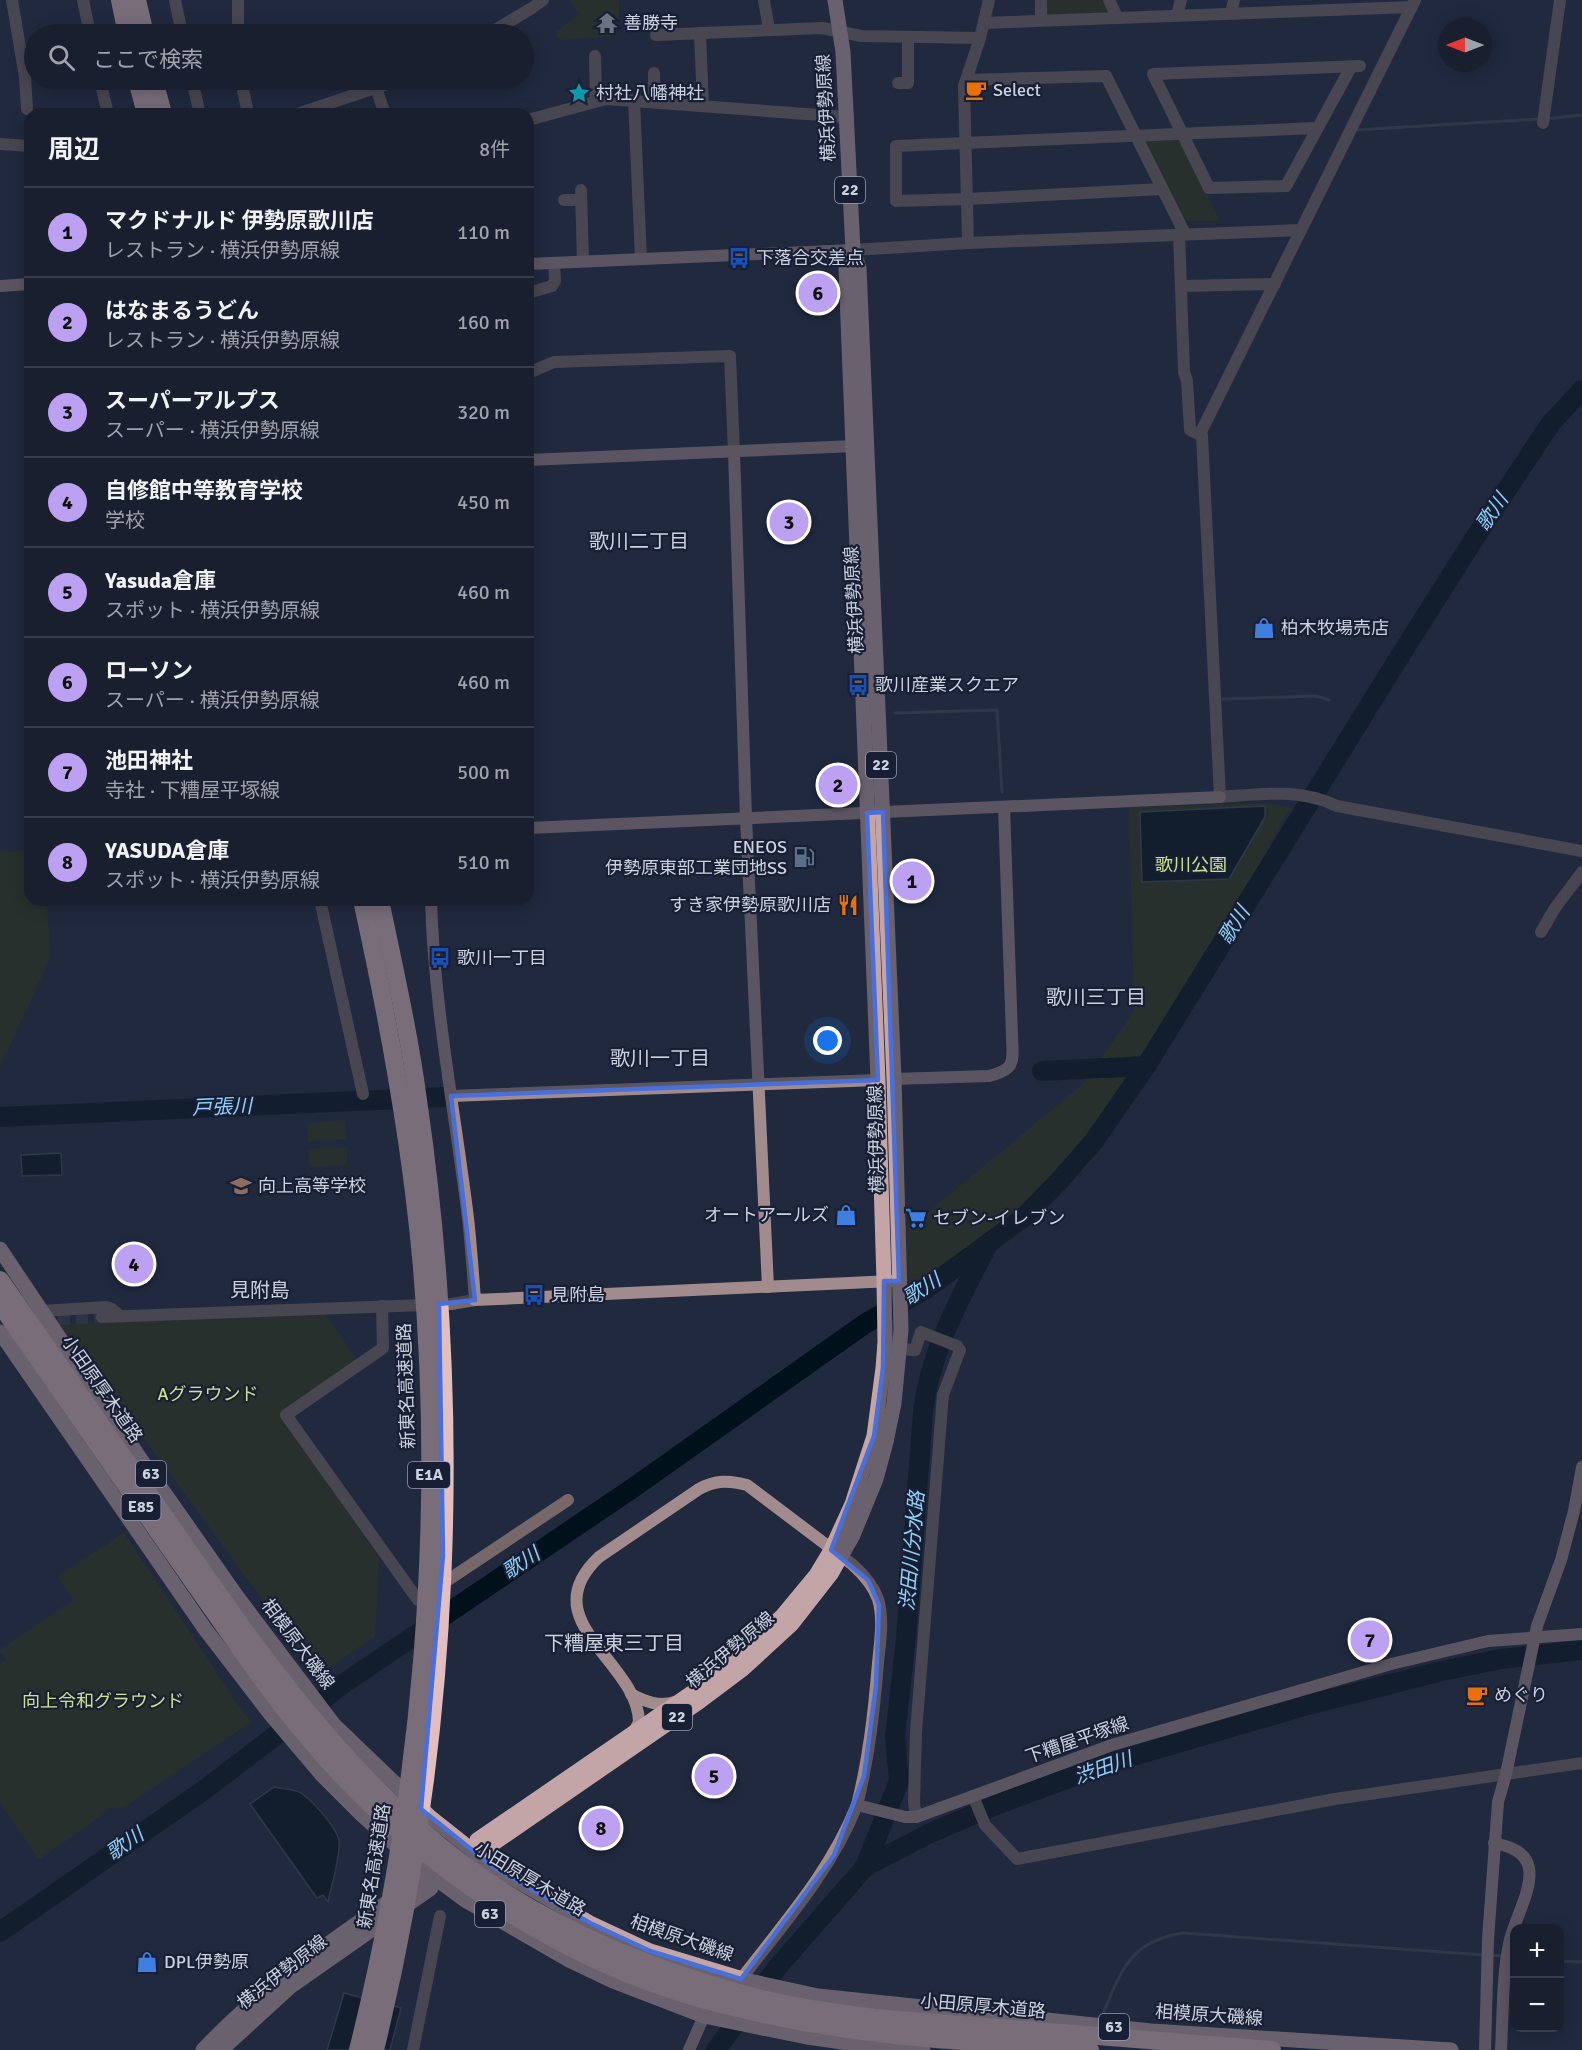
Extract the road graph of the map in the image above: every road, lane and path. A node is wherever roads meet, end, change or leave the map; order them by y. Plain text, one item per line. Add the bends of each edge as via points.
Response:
1 (12, 0) edge
2 (83, 0) edge
3 (120, 0) edge
4 (137, 0) edge
5 (175, 0) edge
6 (238, 0) edge
7 (543, 0) edge
8 (764, 0) edge
9 (835, 0) edge
10 (989, 0) edge
11 (1041, 0) edge
12 (1109, 0) edge
13 (1180, 0) edge
14 (1234, 0) edge
15 (1560, 0) edge
16 (1413, 3) edge
17 (1336, 5) edge
18 (1286, 6) edge
19 (1231, 13) junction
20 (1177, 15) junction
21 (1117, 17) junction
22 (1041, 20) junction
23 (984, 22) junction
24 (88, 24) edge
25 (126, 24) edge
26 (143, 24) edge
27 (180, 24) edge
28 (238, 24) edge
29 (505, 24) edge
30 (769, 30) junction
31 (840, 32) junction
32 (700, 33) junction
33 (656, 35) dead end
34 (908, 37) junction
35 (980, 38) junction
36 (596, 56) dead end
37 (24, 71) edge
38 (654, 73) dead end
39 (966, 80) junction
40 (908, 82) dead end
41 (26, 90) edge
42 (102, 90) edge
43 (140, 90) edge
44 (157, 90) edge
45 (194, 90) edge
46 (244, 90) edge
47 (370, 90) edge
48 (377, 90) edge
49 (634, 100) junction
50 (596, 101) junction
51 (654, 102) junction
52 (703, 106) junction
53 (27, 108) edge
54 (107, 108) edge
55 (144, 108) edge
56 (161, 108) edge
57 (199, 108) edge
58 (247, 108) edge
59 (315, 108) edge
60 (383, 108) edge
61 (846, 117) junction
62 (534, 118) edge
63 (1543, 123) dead end
64 (1316, 128) junction
65 (1180, 133) junction
66 (1134, 135) junction
67 (967, 142) junction
68 (0, 144) edge
69 (24, 146) edge
70 (1162, 189) junction
71 (968, 199) junction
72 (564, 200) dead end
73 (1301, 230) junction
74 (1182, 234) junction
75 (968, 243) junction
76 (853, 250) junction
77 (640, 259) junction
78 (583, 261) junction
79 (554, 263) junction
80 (534, 264) edge
81 (24, 284) edge
82 (1275, 284) junction
83 (0, 286) edge
84 (1182, 286) junction
85 (534, 291) edge
86 (534, 370) edge
87 (1202, 436) junction
88 (855, 446) junction
89 (734, 452) junction
90 (534, 460) edge
91 (1220, 797) junction
92 (1004, 807) junction
93 (875, 812) junction
94 (746, 818) junction
95 (534, 828) edge
96 (1582, 851) edge
97 (1582, 872) edge
98 (321, 906) edge
99 (363, 906) edge
100 (381, 906) edge
101 (431, 906) edge
102 (1541, 932) dead end
103 (886, 1079) junction
104 (759, 1086) junction
105 (363, 1094) dead end
106 (451, 1096) junction
107 (0, 1249) edge
108 (0, 1280) edge
109 (884, 1281) junction
110 (900, 1284) junction
111 (768, 1287) junction
112 (475, 1300) junction
113 (0, 1305) edge
114 (382, 1306) junction
115 (42, 1311) junction
116 (120, 1316) junction
117 (102, 1317) tunnel mouth
118 (0, 1332) edge
119 (900, 1349) junction
120 (1582, 1467) edge
121 (568, 1500) dead end
122 (836, 1553) junction
123 (1582, 1634) edge
124 (1534, 1640) junction
125 (631, 1694) junction
126 (685, 1698) junction
127 (291, 1705) junction
128 (632, 1733) junction
129 (316, 1736) junction
130 (1582, 1763) edge
131 (1506, 1774) junction
132 (974, 1796) junction
133 (860, 1806) junction
134 (910, 1817) junction
135 (1494, 1843) junction
136 (440, 1916) dead end
137 (737, 1996) junction
138 (767, 2007) junction
139 (704, 2016) junction
140 (203, 2050) edge
141 (220, 2050) edge
142 (357, 2050) edge
143 (375, 2050) edge
144 (413, 2050) edge
145 (689, 2050) edge
146 (923, 2050) edge
147 (1090, 2050) edge
148 (1272, 2050) edge
149 (1451, 2050) edge
150 (1485, 2050) edge
151 (1501, 2050) edge

1 - 37 street
2 - 24 street
3 - 25 highway
4 - 26 highway
5 - 27 street
6 - 28 street
7 - 29 street
8 - 30 street
9 - 31 main road, 横浜伊勢原線 / 22
10 - 23 street
11 - 22 street
12 - 21 street
13 - 20 street
14 - 19 street
15 - 63 street
16 - 17 street
16 - 73 street
17 - 18 street
18 - 19 street
19 - 20 street
20 - 21 street
21 - 22 street
22 - 23 street
23 - 35 street
30 - 31 street via 822,28
30 - 32 street
31 - 34 street
31 - 61 main road, 横浜伊勢原線 / 22
32 - 33 street
32 - 52 street
34 - 35 street
34 - 40 street
35 - 39 street
36 - 50 street
38 - 51 street
39 - 66 street via 1106,76
39 - 67 street
41 - 53 street
42 - 54 street
43 - 55 highway
44 - 56 highway
45 - 57 street
46 - 58 street
47 - 59 street
48 - 60 street
49 - 50 street
49 - 51 street
49 - 77 street
50 - 62 street
51 - 52 street
52 - 61 street
61 - 76 main road, 横浜伊勢原線 / 22
64 - 65 street
64 - 65 street via 1286,186 1209,188
64 - 65 street via 1355,67 1153,74
65 - 66 street
66 - 67 street
66 - 70 street
67 - 71 street
67 - 71 street via 896,146 896,201
68 - 69 street
70 - 71 street
70 - 74 street
71 - 75 street
72 - 78 street via 581,195
73 - 74 street
73 - 82 street
74 - 75 street
74 - 84 street
75 - 76 street
76 - 77 street
76 - 88 main road, 横浜伊勢原線 / 22 via 846,269
76 - 93 main road, 横浜伊勢原線 / 22 via 859,268
77 - 78 street
78 - 79 street
79 - 80 street
79 - 85 street via 552,286
81 - 83 street
82 - 84 street
82 - 87 street
84 - 87 street via 1190,429
86 - 89 street via 554,362 730,356
87 - 91 street
88 - 89 street
88 - 93 main road, 横浜伊勢原線 / 22
89 - 90 street
89 - 94 street
91 - 92 street
91 - 96 street via 1283,792 1337,806
92 - 93 street
92 - 103 street via 1013,1061 1002,1072 988,1076
93 - 94 street
93 - 103 main road, 横浜伊勢原線 / 22
94 - 95 street
94 - 104 street
97 - 102 street
98 - 105 street
99 - 142 highway, 新東名高速道路 / E1A, bridge via 385,1005 412,1178 426,1337 429,1452 422,1654 413,1749 382,1941
100 - 143 highway, 新東名高速道路 / E1A, bridge via 418,1099 428,1176 436,1252 445,1454 440,1621 429,1750 399,1942
101 - 106 street
103 - 104 street
103 - 109 main road, 横浜伊勢原線 / 22
103 - 110 main road, 横浜伊勢原線 / 22
104 - 106 street
104 - 111 street
106 - 112 street
107 - 115 main road, 相模原大磯線 / 63
108 - 127 highway, 小田原厚木道路 / E85
109 - 110 street
109 - 111 street
109 - 122 main road, 横浜伊勢原線 / 22 via 881,1398 874,1436
110 - 119 main road, 横浜伊勢原線 / 22
111 - 112 street
112 - 114 street
113 - 127 highway, 小田原厚木道路 / E85 via 222,1623
114 - 116 street
114 - 121 street via 383,1348 286,1415 418,1600
115 - 116 street via 106,1307
115 - 127 main road, 相模原大磯線 / 63 via 238,1598
116 - 117 street
118 - 127 main road, 相模原大磯線 / 63 via 206,1629
119 - 122 main road, 横浜伊勢原線 / 22 via 894,1403 876,1479 857,1526
119 - 134 street via 915,1350 921,1332 960,1350 943,1395
120 - 124 street via 1561,1560
122 - 125 street via 747,1485 722,1481 699,1489 599,1557 579,1584 579,1614
122 - 126 main road, 横浜伊勢原線 / 22 via 782,1616 727,1667
122 - 128 main road, 横浜伊勢原線 / 22 via 811,1601 743,1669 482,1844
122 - 133 street via 868,1580 877,1596 881,1620
123 - 124 street, 下糟屋平塚線
124 - 131 street
124 - 132 street, 下糟屋平塚線 via 1488,1641 1391,1664 1112,1745
125 - 126 street via 660,1704
125 - 128 street via 639,1715 638,1727
126 - 128 main road, 横浜伊勢原線 / 22
127 - 129 highway, 小田原厚木道路 / E85
127 - 129 main road, 相模原大磯線 / 63
129 - 137 main road, 相模原大磯線 / 63 via 492,1866 590,1923
129 - 137 highway, 小田原厚木道路 / E85 via 358,1792 407,1838 491,1902 620,1969 670,1988
129 - 139 main road, 相模原大磯線 / 63 via 362,1815 420,1867 465,1900 569,1960
130 - 131 street
131 - 132 street via 1335,1799 1017,1859 986,1825
131 - 135 street via 1498,1802
132 - 134 street, 下糟屋平塚線
133 - 134 street
133 - 137 street via 834,1855
135 - 150 street
135 - 151 street via 1511,1846 1527,1862 1529,1874 1505,1962
136 - 144 street
137 - 138 highway, 小田原厚木道路 / E85
137 - 138 main road, 相模原大磯線 / 63
137 - 139 main road, 相模原大磯線 / 63
138 - 146 main road, 相模原大磯線 / 63 via 863,2045
138 - 147 highway, 小田原厚木道路 / E85 via 814,2024 871,2032
138 - 148 highway, 小田原厚木道路 / E85
138 - 149 main road, 相模原大磯線 / 63 via 818,1996 1151,2031
139 - 145 street
140 - 141 main road, 横浜伊勢原線 via 308,1959 425,1884 291,1986

